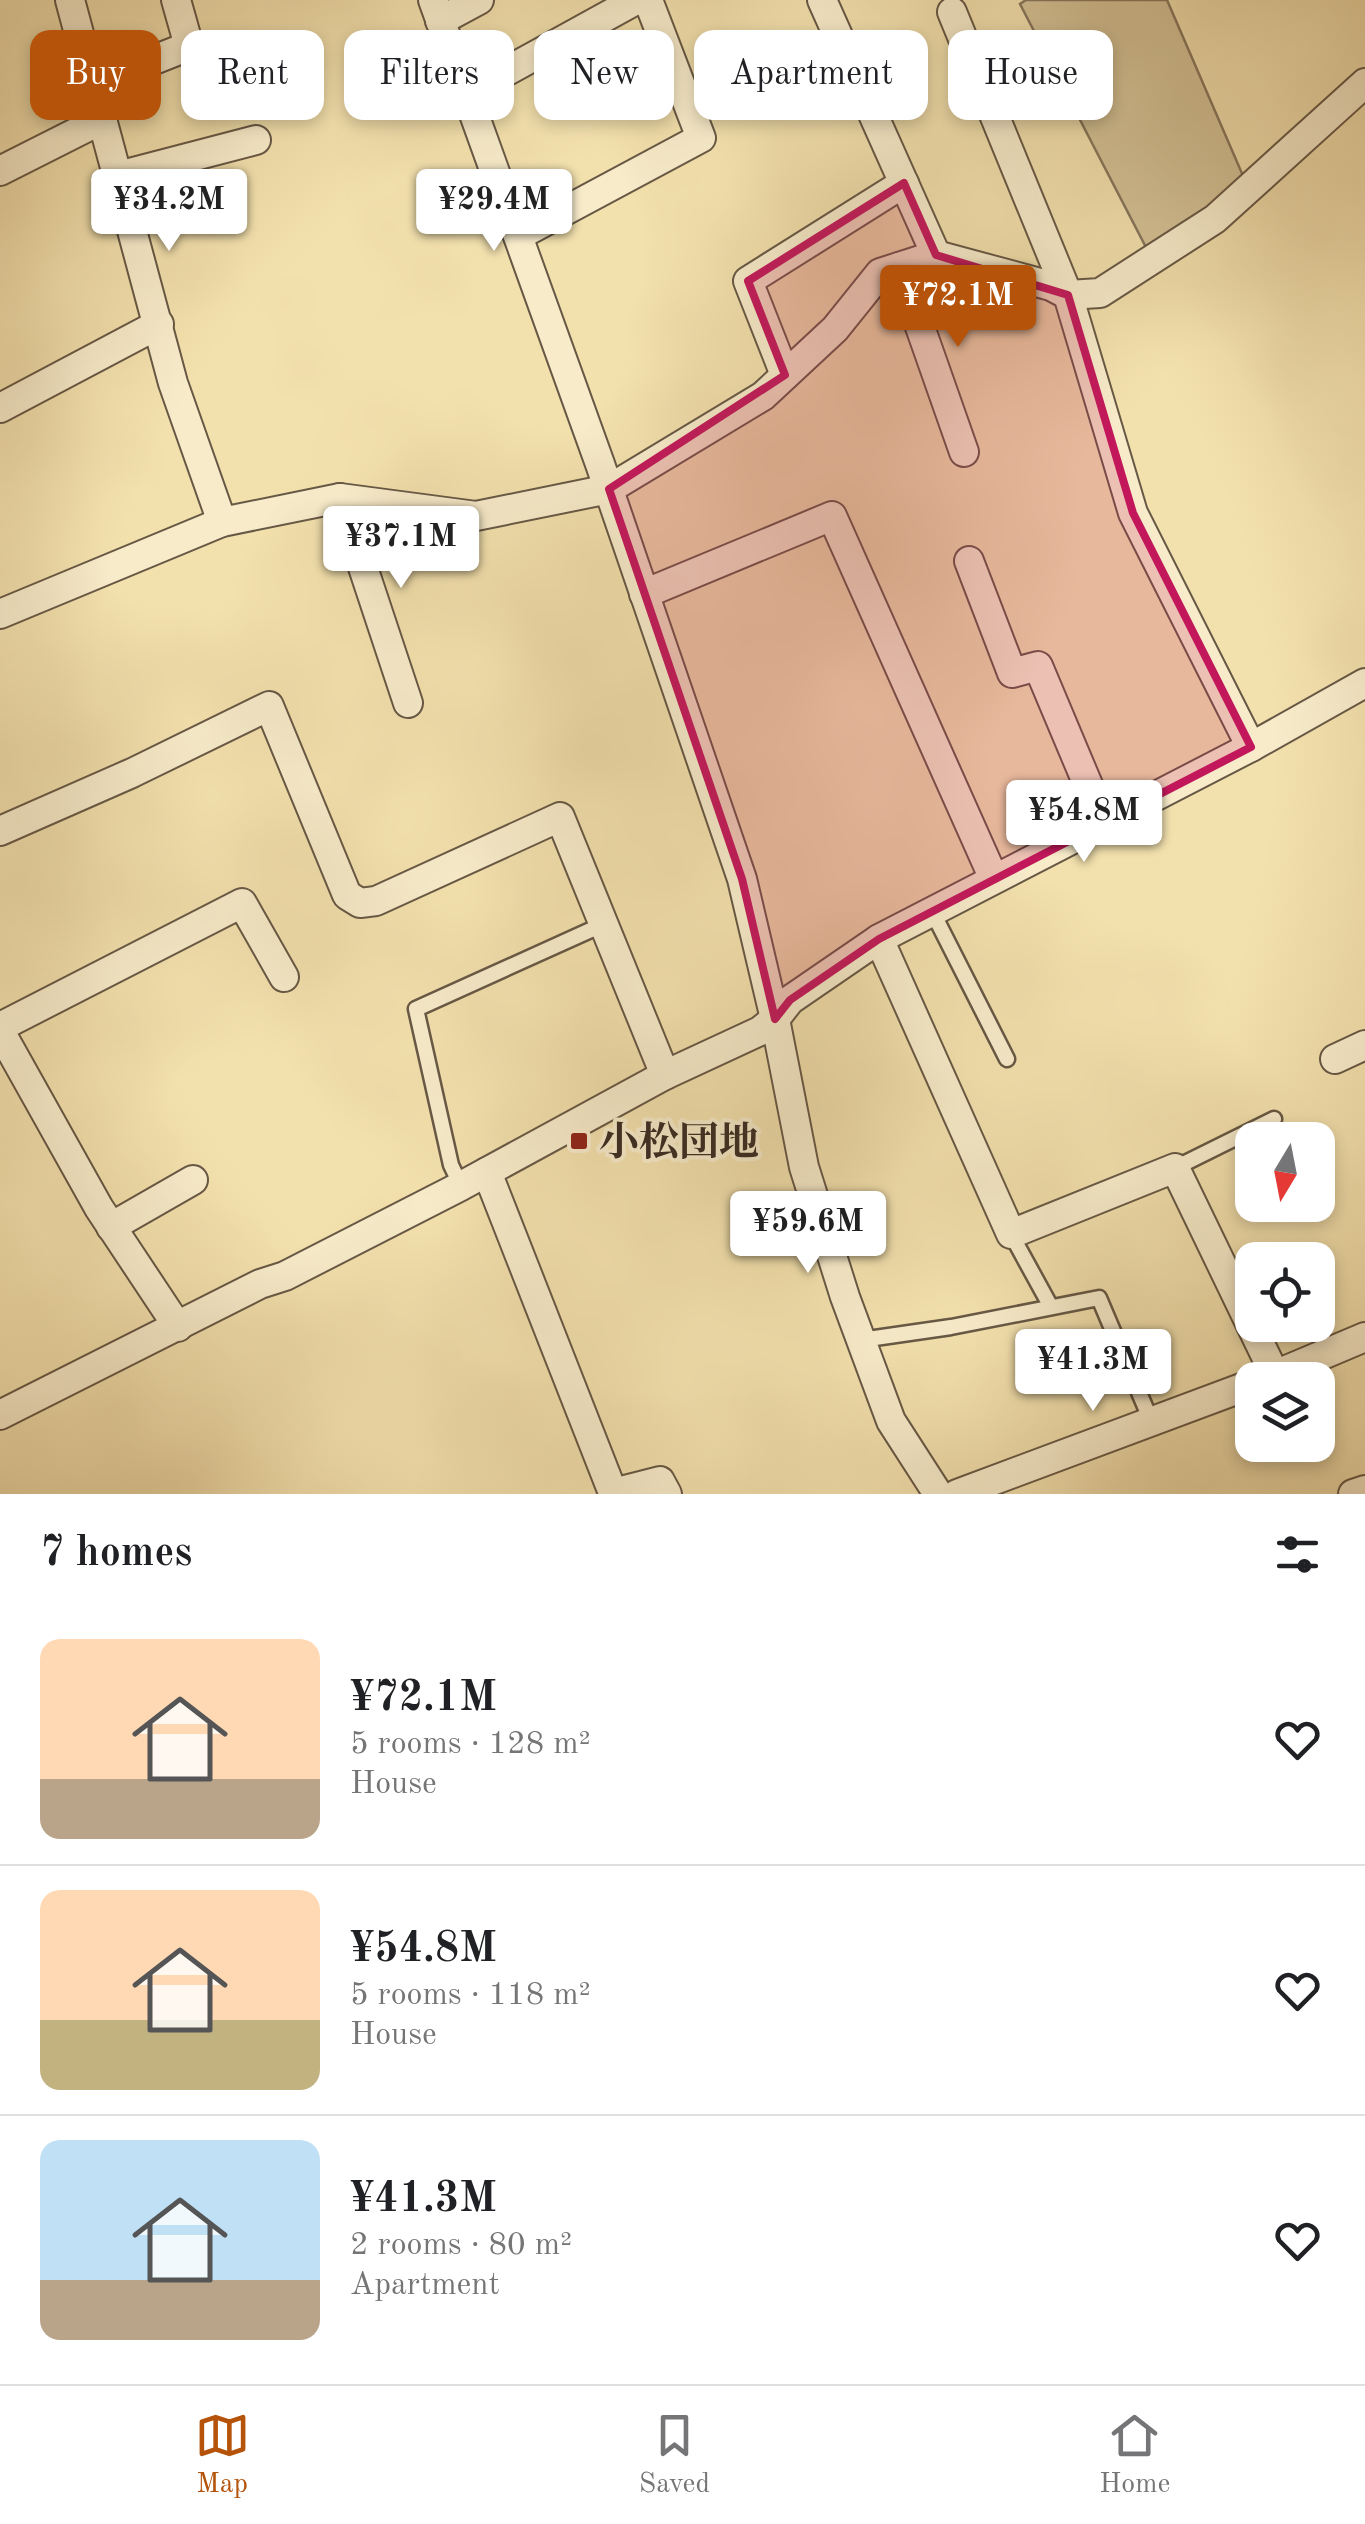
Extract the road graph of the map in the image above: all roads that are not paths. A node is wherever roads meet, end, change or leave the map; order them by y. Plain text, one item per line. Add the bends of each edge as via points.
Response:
1 (176, 0) edge
2 (479, 0) edge
3 (636, 0) edge
4 (648, 0) edge
5 (822, 0) edge
6 (74, 1) edge
7 (437, 10) edge
8 (952, 12) dead end
9 (81, 30) edge
10 (161, 57) edge
11 (514, 67) edge
12 (1365, 82) edge
13 (101, 120) edge
14 (103, 120) edge
15 (477, 120) edge
16 (256, 140) dead end
17 (0, 171) edge
18 (118, 176) junction
19 (904, 183) junction
20 (518, 236) junction
21 (936, 255) junction
22 (898, 267) junction
23 (1068, 296) junction
24 (159, 324) junction
25 (786, 375) junction
26 (0, 408) edge
27 (964, 452) dead end
28 (609, 489) junction
29 (340, 498) junction
30 (222, 522) junction
31 (969, 561) dead end
32 (644, 594) junction
33 (0, 614) edge
34 (1365, 683) edge
35 (408, 703) dead end
36 (1252, 747) junction
37 (1104, 823) junction
38 (0, 831) edge
39 (994, 879) junction
40 (932, 911) junction
41 (604, 924) junction
42 (879, 939) junction
43 (284, 977) dead end
44 (776, 1020) junction
45 (0, 1029) edge
46 (1365, 1045) edge
47 (1007, 1059) dead end
48 (1335, 1059) dead end
49 (665, 1076) junction
50 (1274, 1119) dead end
51 (1176, 1168) junction
52 (488, 1172) junction
53 (193, 1180) dead end
54 (461, 1186) junction
55 (111, 1226) junction
56 (1010, 1234) junction
57 (1051, 1307) junction
58 (178, 1327) junction
59 (1365, 1337) edge
60 (861, 1340) junction
61 (1256, 1362) edge
62 (1306, 1362) edge
63 (1235, 1391) edge
64 (0, 1415) edge
65 (1152, 1424) junction
66 (1365, 1490) edge
67 (667, 1494) edge
68 (938, 1494) edge
69 (957, 1494) edge
70 (1353, 1494) edge

1 - 10 street via 189,46
2 - 7 street
3 - 11 street
4 - 20 street via 701,138
5 - 19 street
6 - 9 street
8 - 23 street
12 - 23 street via 1214,219 1100,293
13 - 17 street
14 - 18 street
15 - 20 street
16 - 18 street
18 - 24 street
19 - 21 street
19 - 25 street via 748,280
20 - 28 street
21 - 22 street
21 - 23 street
22 - 25 street via 880,273
22 - 27 street
23 - 36 street via 1133,513
24 - 26 street
24 - 30 street
25 - 28 street via 763,396
28 - 29 street via 476,516
28 - 32 street
29 - 30 street
29 - 35 street
30 - 33 street
31 - 37 street via 1012,672 1038,666
32 - 39 street via 832,516
32 - 44 street via 742,878
34 - 36 street
36 - 37 street
37 - 39 street
38 - 41 street via 269,706 347,896 376,901 560,817
39 - 40 street
40 - 42 street
40 - 47 lane
41 - 49 street
41 - 54 lane via 416,1009
42 - 44 street via 790,1000
42 - 56 street
43 - 45 street via 242,902
44 - 49 street
44 - 60 street via 804,1168
45 - 55 street
46 - 48 street
49 - 52 street
50 - 51 lane
51 - 56 street
51 - 61 street
52 - 54 street
52 - 67 street via 613,1492 660,1481
53 - 55 street
54 - 58 street
55 - 58 street
56 - 57 lane
57 - 60 lane
57 - 65 lane via 1099,1298
58 - 64 street
59 - 62 street
60 - 68 street via 891,1422
63 - 65 street
65 - 69 street
66 - 70 street

